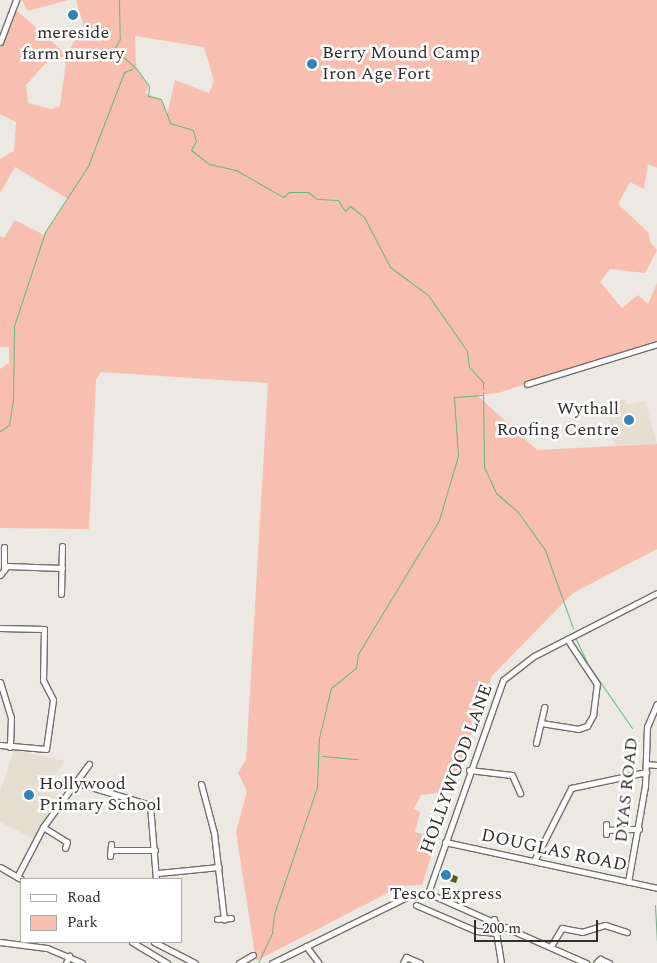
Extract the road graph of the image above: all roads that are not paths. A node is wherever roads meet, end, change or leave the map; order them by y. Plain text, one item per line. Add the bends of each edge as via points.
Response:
1 (16, 0) edge
2 (0, 42) edge
3 (657, 344) edge
4 (527, 384) dead end
5 (62, 546) dead end
6 (4, 547) dead end
7 (4, 567) junction
8 (62, 568) junction
9 (0, 575) edge
10 (657, 593) edge
11 (61, 594) dead end
12 (0, 628) edge
13 (567, 639) junction
14 (0, 682) edge
15 (657, 704) edge
16 (544, 707) dead end
17 (540, 722) junction
18 (536, 743) dead end
19 (0, 745) edge
20 (10, 746) junction
21 (89, 764) dead end
22 (646, 764) junction
23 (657, 764) edge
24 (469, 770) junction
25 (646, 772) junction
26 (522, 774) dead end
27 (517, 779) junction
28 (78, 783) junction
29 (201, 784) dead end
30 (520, 793) dead end
31 (43, 827) junction
32 (606, 829) dead end
33 (639, 829) junction
34 (445, 842) junction
35 (111, 844) dead end
36 (65, 848) dead end
37 (155, 850) junction
38 (534, 861) junction
39 (0, 867) edge
40 (219, 867) junction
41 (158, 873) junction
42 (19, 878) edge
43 (156, 878) edge
44 (628, 882) junction
45 (657, 888) edge
46 (428, 894) junction
47 (420, 905) dead end
48 (224, 918) junction
49 (231, 918) dead end
50 (217, 919) dead end
51 (494, 919) junction
52 (627, 932) dead end
53 (494, 933) junction
54 (0, 942) edge
55 (134, 943) edge
56 (156, 943) edge
57 (306, 946) junction
58 (551, 946) junction
59 (69, 956) junction
60 (253, 956) dead end
61 (66, 963) edge
62 (82, 963) edge
63 (167, 963) edge
64 (195, 963) edge
65 (239, 963) edge
66 (272, 963) edge
67 (319, 963) edge
68 (403, 963) edge
69 (420, 963) edge
70 (501, 963) edge
71 (586, 963) edge
72 (596, 963) edge
73 (610, 963) edge

1 - 2 street
3 - 4 street
5 - 8 street
6 - 7 street
7 - 8 street
7 - 9 street
8 - 11 street
10 - 13 street, HOLLYWOOD LANE
12 - 20 street via 44,629 43,680 53,700 46,749
13 - 17 street via 597,684 593,715 587,726 578,729
13 - 24 street, HOLLYWOOD LANE via 503,680
14 - 20 street via 11,718
15 - 22 street, DYAS ROAD via 647,727
16 - 17 street
17 - 18 street
19 - 20 street
21 - 28 street
22 - 23 street
22 - 25 street, DYAS ROAD
24 - 27 street
24 - 34 street, HOLLYWOOD LANE
25 - 33 street, DYAS ROAD
25 - 38 street via 571,788
26 - 27 street
27 - 30 street
28 - 31 street
28 - 37 street via 149,804
29 - 40 street
31 - 36 street via 68,842
31 - 42 street
32 - 33 street
33 - 44 street, DYAS ROAD
34 - 38 street, DOUGLAS ROAD
34 - 46 street, HOLLYWOOD LANE
35 - 37 street via 110,853
37 - 41 street
38 - 44 street, DOUGLAS ROAD
39 - 42 street
40 - 41 street
40 - 48 street
41 - 43 street
44 - 45 street, DOUGLAS ROAD
46 - 51 street
46 - 57 street via 407,897
47 - 53 street via 476,931
48 - 49 street
48 - 50 street
51 - 53 street
51 - 58 street
52 - 58 street via 605,925 582,932 562,928
53 - 70 street
54 - 59 street via 31,944
55 - 63 street
56 - 64 street
57 - 66 street
57 - 67 street
58 - 71 street
59 - 61 street
59 - 62 street
60 - 65 street
68 - 69 street via 406,956
72 - 73 street via 600,959

